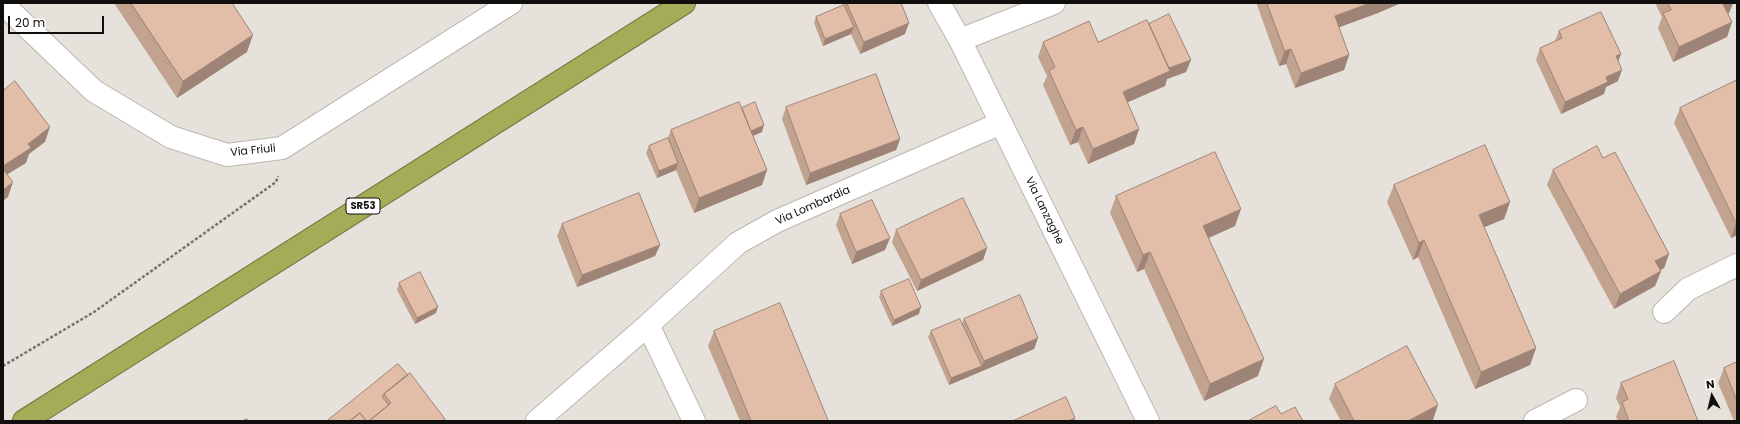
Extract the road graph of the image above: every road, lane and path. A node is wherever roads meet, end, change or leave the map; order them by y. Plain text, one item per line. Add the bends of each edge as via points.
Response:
1 (511, 3) edge
2 (684, 3) edge
3 (939, 3) edge
4 (1054, 3) edge
5 (3, 4) edge
6 (960, 40) junction
7 (1001, 123) junction
8 (282, 148) junction
9 (1737, 265) edge
10 (1664, 312) dead end
11 (648, 325) junction
12 (3, 366) edge
13 (1576, 400) dead end
14 (24, 421) edge
15 (537, 421) edge
16 (694, 421) edge
17 (1148, 421) edge
18 (1535, 421) edge

1 - 8 street, Via Friuli
2 - 14 highway, SR53
3 - 6 street, Via Lanzaghe
4 - 6 street
5 - 8 street, Via Friuli via 94,91 171,137 227,155
6 - 7 street, Via Lanzaghe
7 - 11 street, Via Lombardia via 777,221 738,243
7 - 17 street, Via Lanzaghe
8 - 12 path via 276,182 94,312
9 - 10 street via 1688,289
11 - 15 street, Via Lombardia
11 - 16 street
13 - 18 street

